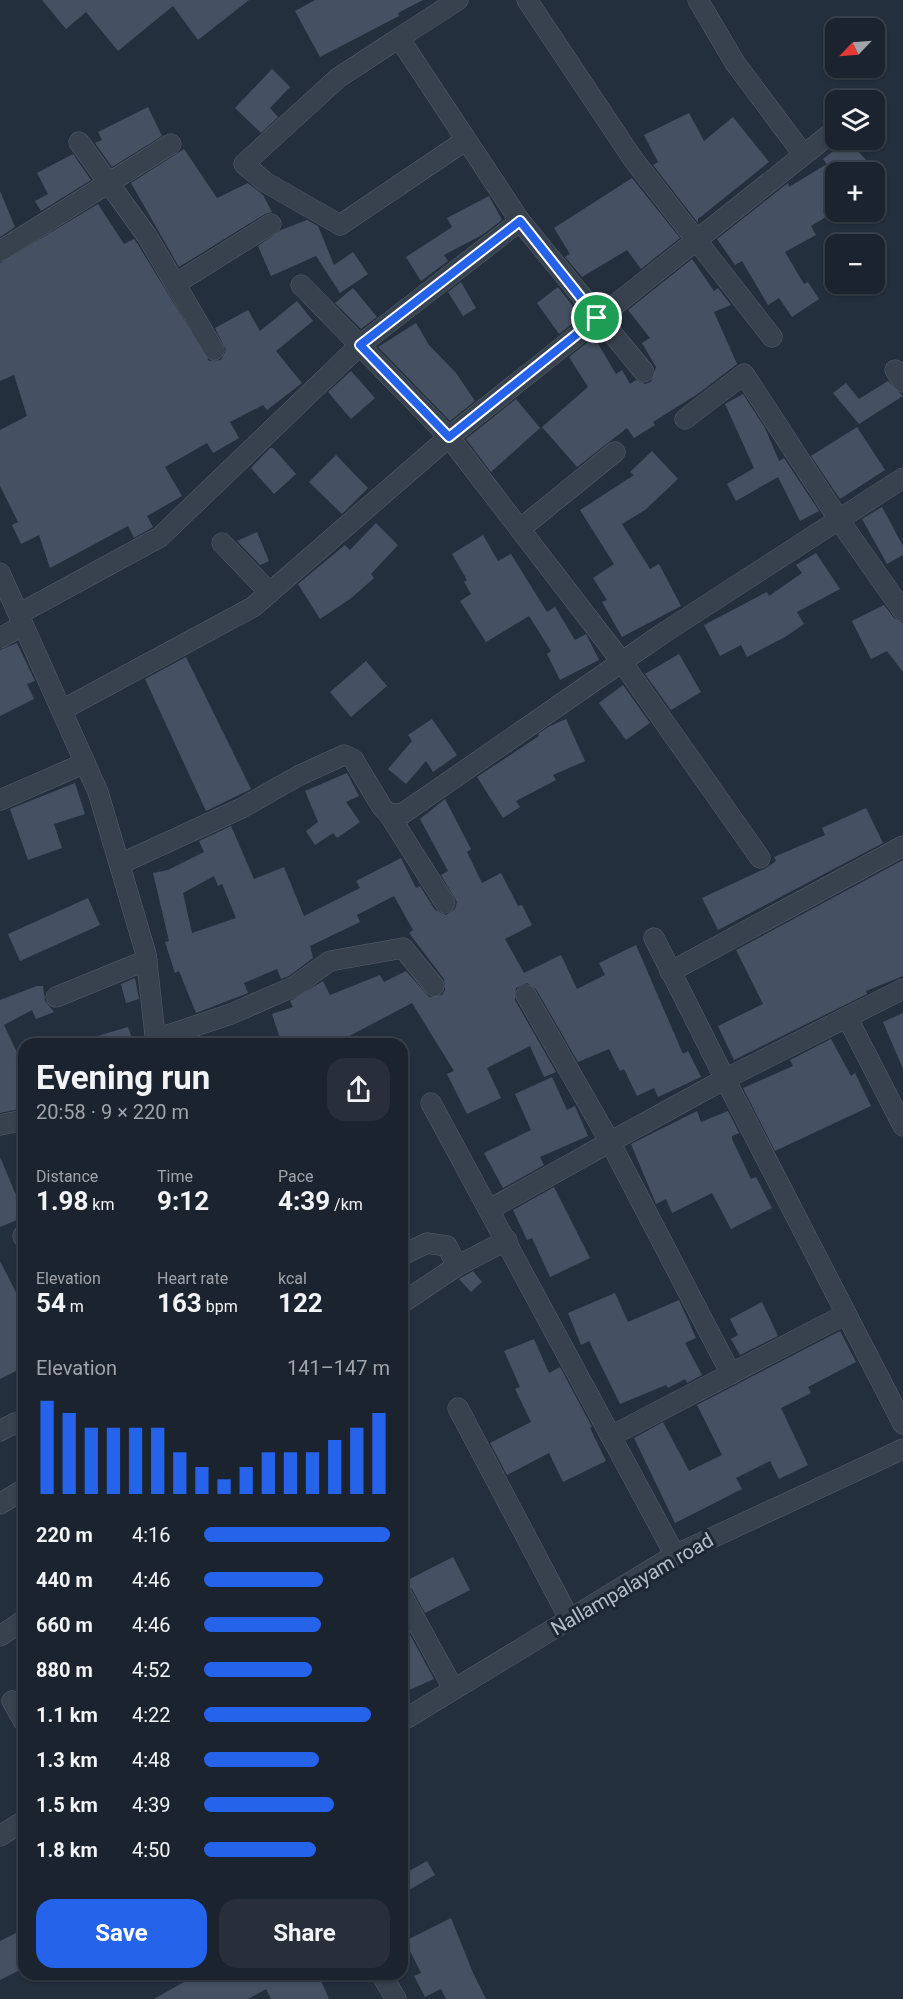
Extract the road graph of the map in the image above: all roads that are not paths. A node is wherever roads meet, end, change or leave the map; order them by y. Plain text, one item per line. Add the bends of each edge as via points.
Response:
1 (458, 0) edge
2 (527, 0) edge
3 (698, 0) edge
4 (399, 38) junction
5 (825, 138) edge
6 (466, 140) junction
7 (79, 142) dead end
8 (171, 144) dead end
9 (803, 154) junction
10 (107, 184) junction
11 (520, 221) junction
12 (271, 224) dead end
13 (694, 240) junction
14 (0, 250) edge
15 (175, 284) junction
16 (301, 285) dead end
17 (597, 318) junction
18 (772, 337) dead end
19 (360, 345) junction
20 (214, 350) dead end
21 (644, 372) dead end
22 (685, 419) dead end
23 (449, 437) junction
24 (615, 452) dead end
25 (903, 478) edge
26 (839, 520) junction
27 (520, 529) junction
28 (222, 543) dead end
29 (0, 573) edge
30 (270, 593) junction
31 (903, 611) edge
32 (22, 626) junction
33 (0, 638) edge
34 (622, 662) junction
35 (62, 710) junction
36 (85, 763) junction
37 (0, 800) edge
38 (387, 813) junction
39 (903, 846) edge
40 (760, 858) dead end
41 (120, 864) junction
42 (445, 903) dead end
43 (654, 938) dead end
44 (147, 960) junction
45 (670, 972) junction
46 (434, 986) dead end
47 (903, 988) edge
48 (526, 996) dead end
49 (56, 997) dead end
50 (847, 1017) junction
51 (156, 1038) edge
52 (167, 1038) edge
53 (725, 1079) junction
54 (431, 1103) dead end
55 (18, 1121) edge
56 (0, 1125) edge
57 (903, 1126) edge
58 (610, 1142) junction
59 (490, 1209) junction
60 (507, 1240) junction
61 (408, 1252) edge
62 (457, 1266) junction
63 (408, 1300) edge
64 (846, 1314) junction
65 (731, 1374) junction
66 (458, 1408) dead end
67 (903, 1424) edge
68 (18, 1425) edge
69 (0, 1431) edge
70 (611, 1436) junction
71 (903, 1449) edge
72 (18, 1493) edge
73 (0, 1504) edge
74 (675, 1555) junction
75 (408, 1606) edge
76 (569, 1618) junction
77 (18, 1624) edge
78 (0, 1636) edge
79 (453, 1688) junction
80 (12, 1701) dead end
81 (18, 1712) edge
82 (408, 1716) edge
83 (18, 1825) edge
84 (0, 1836) edge
85 (385, 1980) edge
86 (396, 1999) edge

1 - 4 street
2 - 13 street via 633,159
3 - 9 street via 735,63
4 - 6 street
4 - 6 street via 338,78 244,164 265,182 340,225
5 - 9 street
6 - 11 street
7 - 10 street
8 - 10 street
9 - 13 street
10 - 14 street
10 - 15 street via 147,236
11 - 17 street
11 - 19 street
12 - 15 street
13 - 17 street
13 - 18 street
15 - 20 street
16 - 19 street
17 - 21 street
17 - 23 street
19 - 23 street
19 - 32 street via 160,537 28,609 20,615
22 - 26 street via 744,374
23 - 27 street
23 - 30 street
24 - 27 street
25 - 26 street
26 - 31 street
26 - 34 street
27 - 34 street
28 - 30 street
29 - 32 street
30 - 35 street via 253,607
32 - 33 street
32 - 35 street
34 - 38 street via 402,814
34 - 40 street
35 - 36 street
36 - 37 street
36 - 41 street
38 - 41 street via 353,759 344,755 242,808
38 - 42 street
39 - 45 street
41 - 44 street
43 - 45 street
44 - 49 street
44 - 51 street
45 - 53 street
46 - 52 street via 404,948 330,961 295,986
47 - 50 street
48 - 58 street
50 - 53 street
50 - 57 street
53 - 58 street
53 - 64 street
54 - 59 street
55 - 56 street
58 - 59 street
58 - 65 street
59 - 60 street
60 - 62 street
60 - 70 street
61 - 62 street via 427,1243 447,1246
62 - 63 street
64 - 65 street
64 - 67 street
65 - 70 street
66 - 76 street
68 - 69 street
70 - 74 street
71 - 74 street, Nallampalayam road
72 - 73 street
74 - 76 street, Nallampalayam road
75 - 79 street
76 - 79 street, Nallampalayam road
77 - 78 street
79 - 82 street, Nallampalayam road
80 - 81 street
83 - 84 street
85 - 86 street

